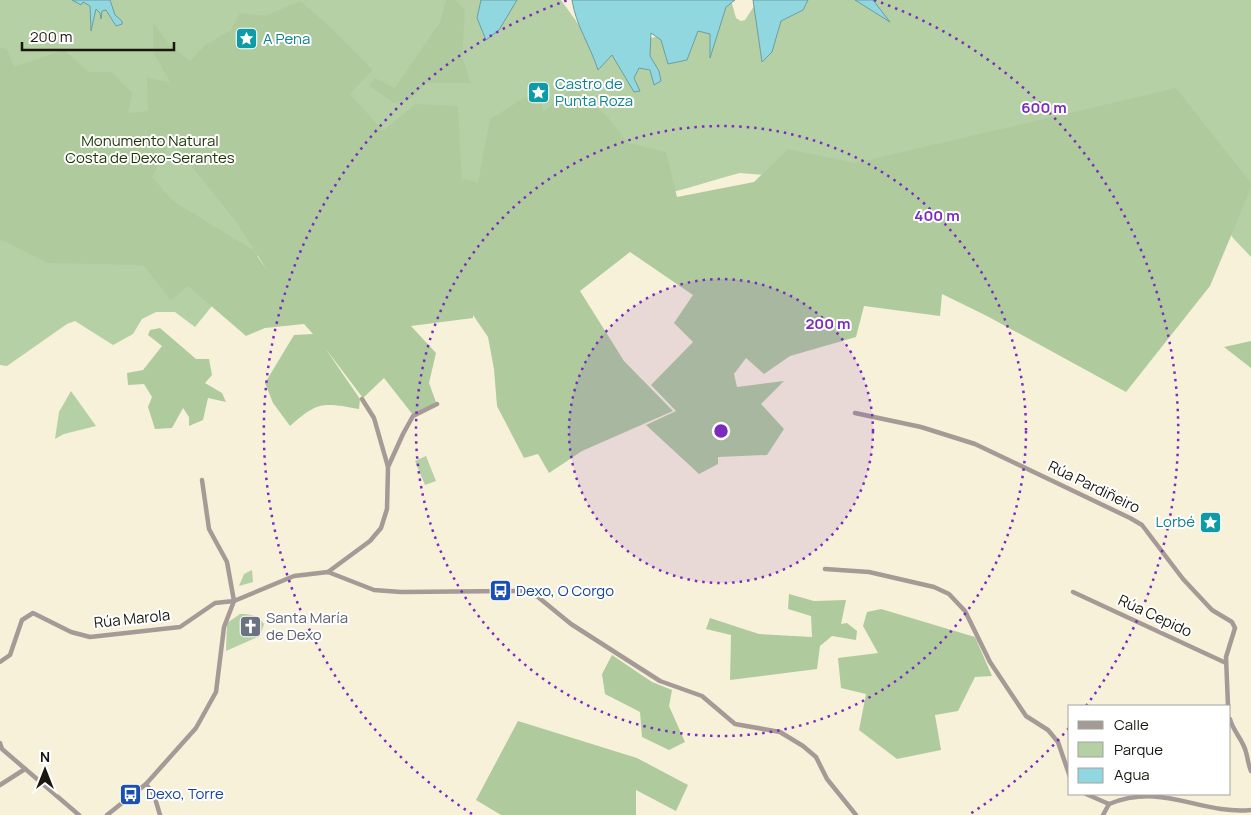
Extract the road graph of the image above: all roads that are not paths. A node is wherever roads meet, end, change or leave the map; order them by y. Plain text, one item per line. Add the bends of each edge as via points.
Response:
1 (362, 399) dead end
2 (436, 404) dead end
3 (855, 413) dead end
4 (388, 468) junction
5 (202, 480) dead end
6 (825, 569) dead end
7 (328, 572) junction
8 (1073, 592) dead end
9 (234, 601) junction
10 (0, 662) edge
11 (1226, 663) junction
12 (1228, 705) edge
13 (1231, 722) edge
14 (0, 743) edge
15 (1248, 750) edge
16 (24, 769) junction
17 (1068, 771) edge
18 (1251, 771) edge
19 (146, 784) junction
20 (0, 785) edge
21 (1088, 795) edge
22 (1109, 804) junction
23 (1251, 810) edge
24 (76, 814) edge
25 (108, 815) edge
26 (160, 815) edge
27 (856, 815) edge
28 (1103, 815) edge

1 - 4 street via 374,418
2 - 4 street via 413,416
3 - 11 street, Rúa Pardiñeiro via 920,427 975,444 1142,525 1212,610 1232,622 1235,628
4 - 7 street via 387,509 381,528 370,541
5 - 9 street via 209,529 227,562
6 - 17 street via 869,572 934,587 949,594 965,610 990,662 1026,716 1048,730 1058,742
7 - 9 street via 294,576
7 - 27 street via 374,590 523,591 538,597 571,624 660,682 702,696 735,724 780,732 803,746 816,757 827,779
8 - 11 street, Rúa Cepido
9 - 10 street, Rúa Marola via 215,603 180,627 90,636 71,632 33,612 22,620 10,655
9 - 19 street via 224,628 216,692 196,728
11 - 12 street, Rúa Pardiñeiro
13 - 15 street
14 - 16 street via 2,749
15 - 18 street via 1246,760
16 - 20 street
16 - 24 street
19 - 25 street
19 - 26 street via 154,795
21 - 22 street
22 - 23 street via 1137,796 1160,797 1226,811
22 - 28 street

